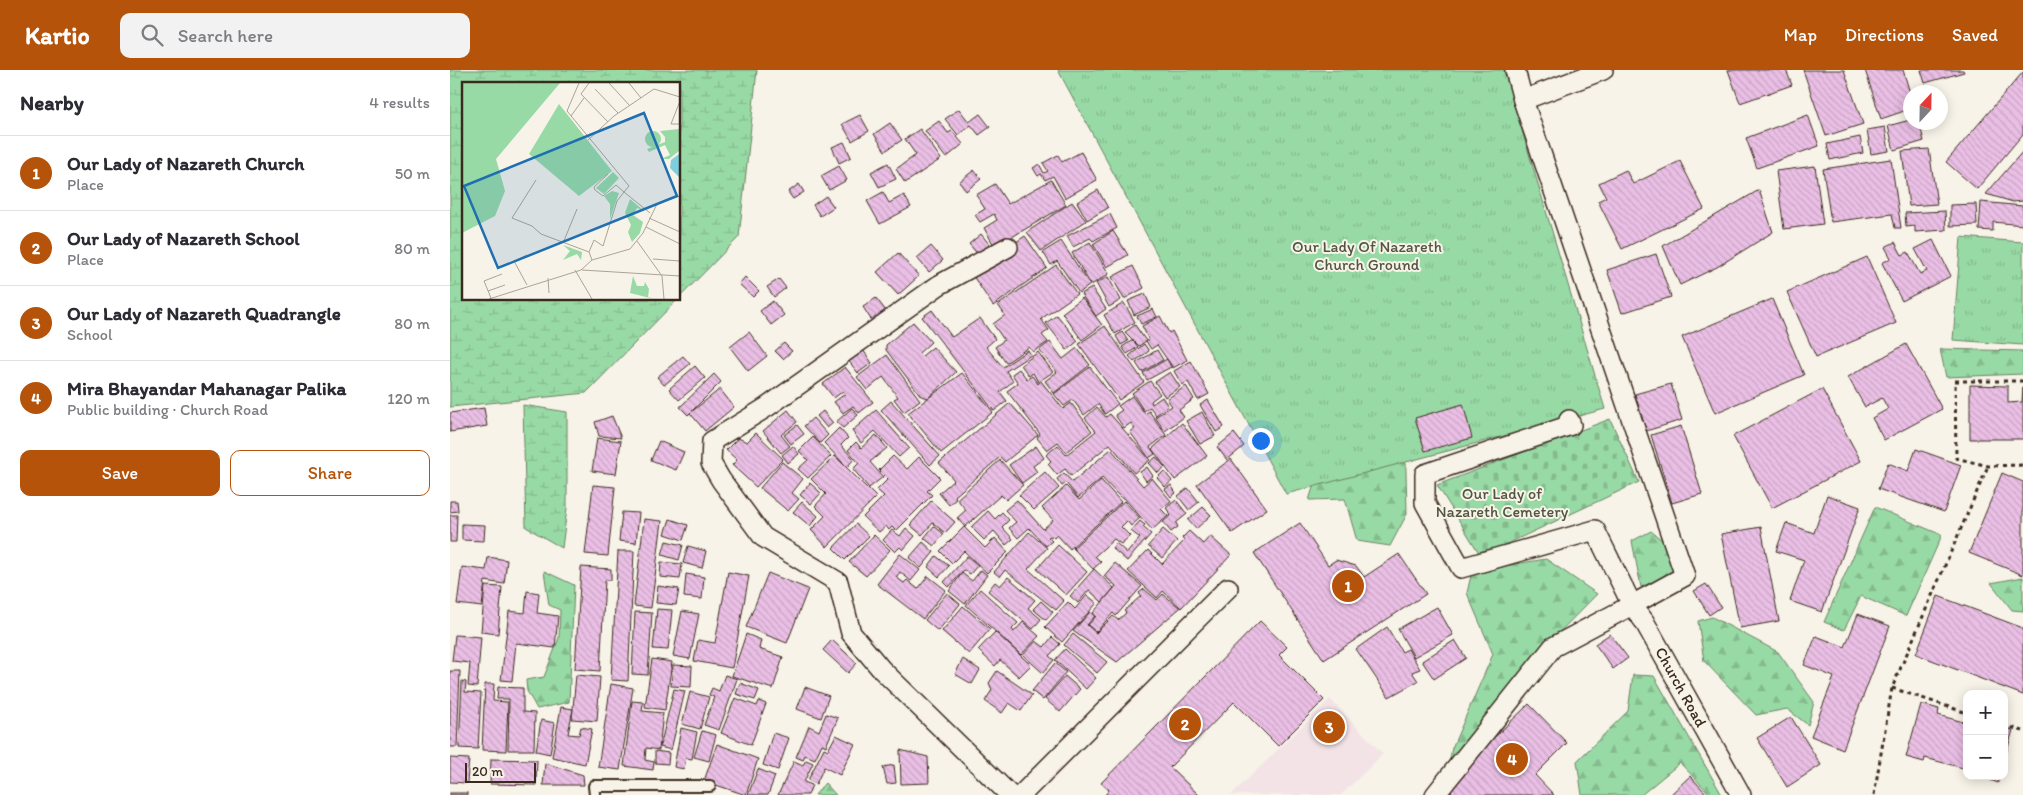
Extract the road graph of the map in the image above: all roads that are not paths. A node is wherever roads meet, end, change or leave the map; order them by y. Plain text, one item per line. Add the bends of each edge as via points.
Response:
1 (1515, 70) edge
2 (1603, 70) edge
3 (1523, 100) junction
4 (1008, 247) dead end
5 (1569, 420) dead end
6 (1228, 588) dead end
7 (1632, 605) junction
8 (710, 786) dead end
9 (596, 795) edge
10 (1010, 795) edge
11 (1021, 795) edge
12 (1435, 795) edge
13 (1740, 795) edge

1 - 3 street
2 - 3 street
3 - 7 street via 1685,576
4 - 10 street via 940,285 712,442 711,463 763,537 838,582 851,633 881,669
5 - 7 street, Church Road via 1571,425 1425,474 1425,503 1461,568 1595,530
6 - 11 street
7 - 12 street via 1553,647
7 - 13 street, Church Road via 1644,621
8 - 9 lane via 594,786

